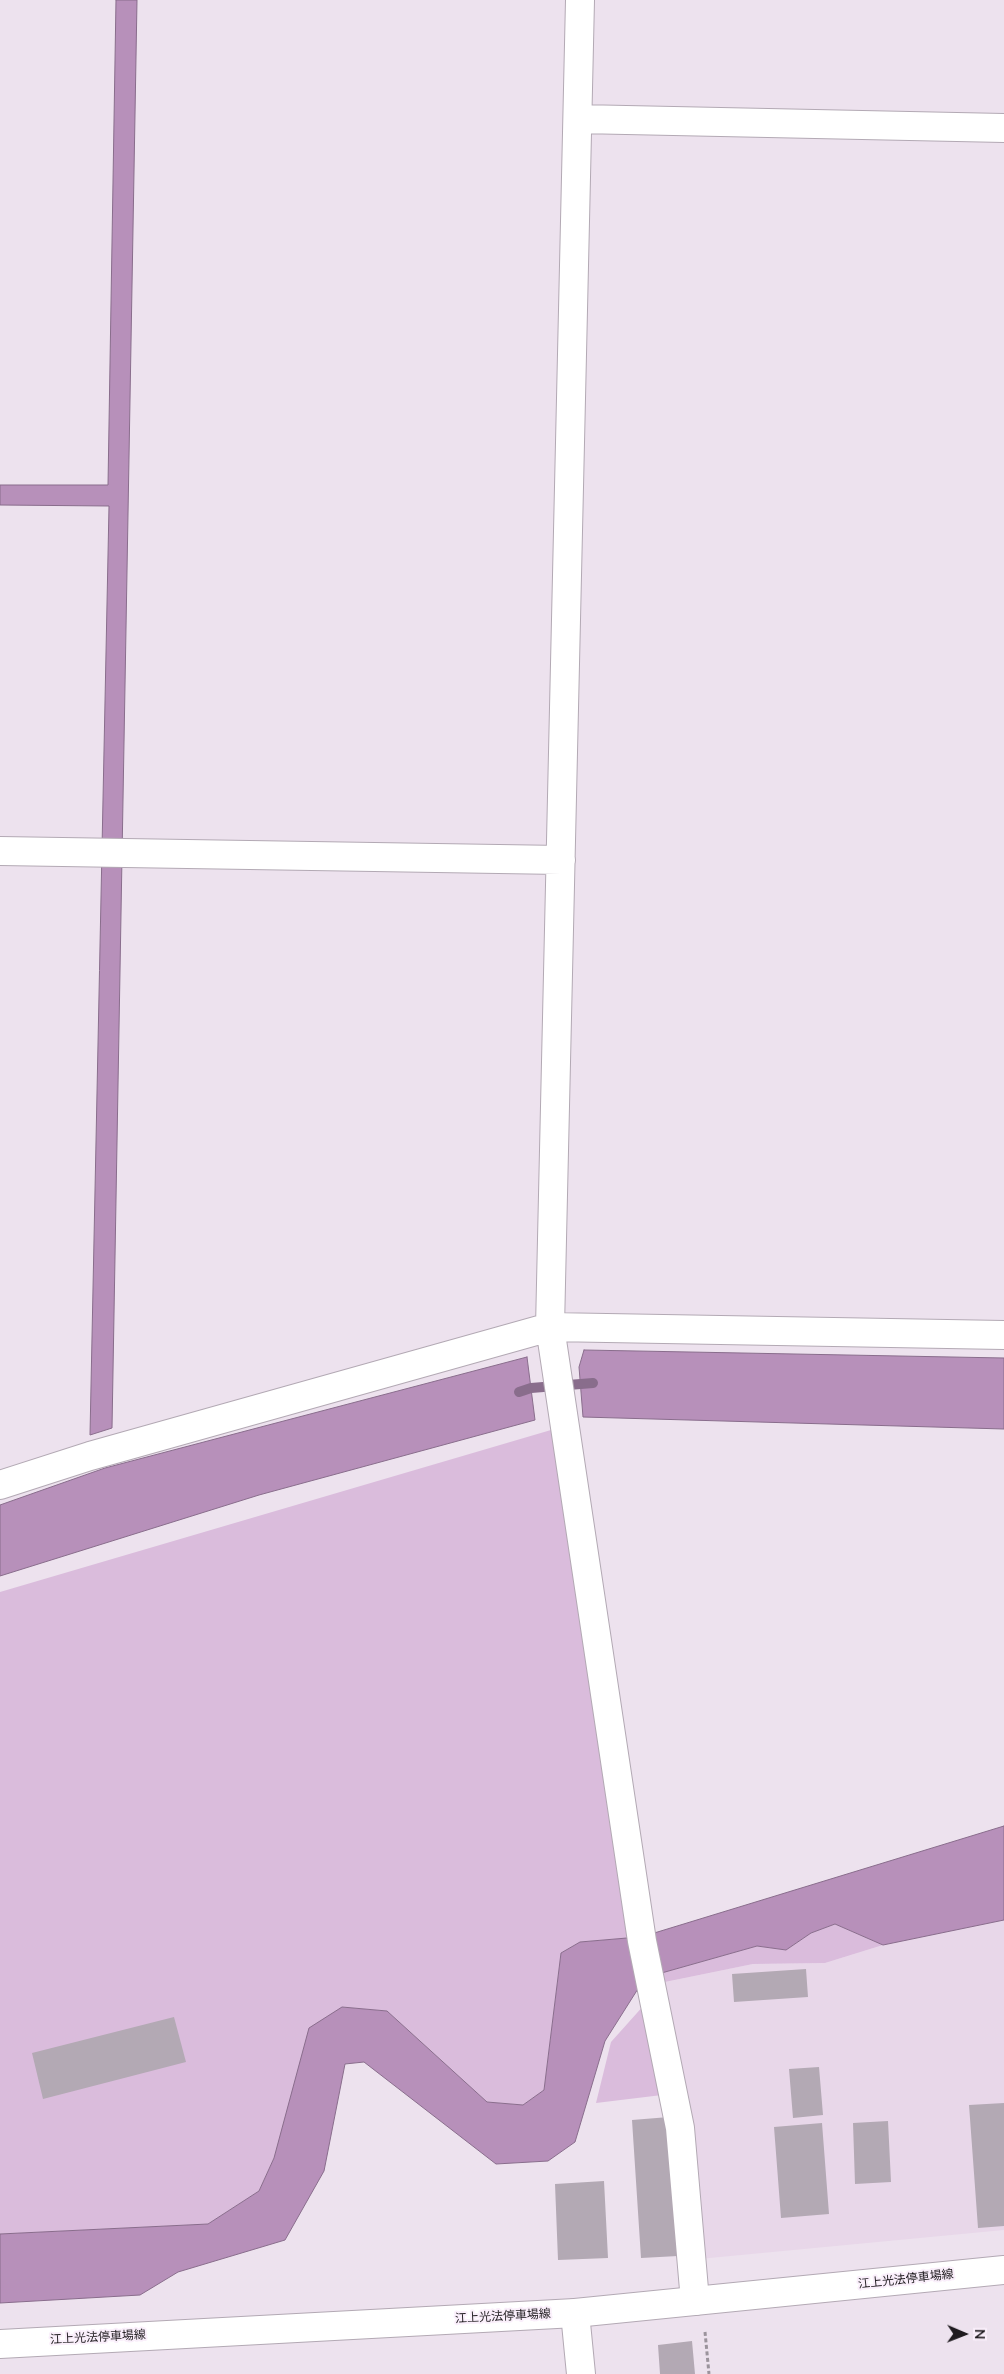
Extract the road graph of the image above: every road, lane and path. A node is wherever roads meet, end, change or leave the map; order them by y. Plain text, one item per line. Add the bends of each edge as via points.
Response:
1 (580, 0) edge
2 (579, 119) junction
3 (1004, 128) edge
4 (0, 851) edge
5 (561, 860) junction
6 (550, 1327) junction
7 (1004, 1334) edge
8 (0, 1485) edge
9 (1004, 2270) edge
10 (695, 2301) junction
11 (575, 2313) junction
12 (0, 2344) edge
13 (581, 2374) edge
14 (709, 2374) edge

1 - 2 street
2 - 3 street
2 - 5 street
4 - 5 street
5 - 6 street
6 - 7 street
6 - 8 street via 90,1456
6 - 10 street via 642,1942 680,2128
9 - 10 street, 江上光法停車場線
10 - 11 street, 江上光法停車場線
10 - 14 path via 705,2329
11 - 12 street, 江上光法停車場線
11 - 13 street

